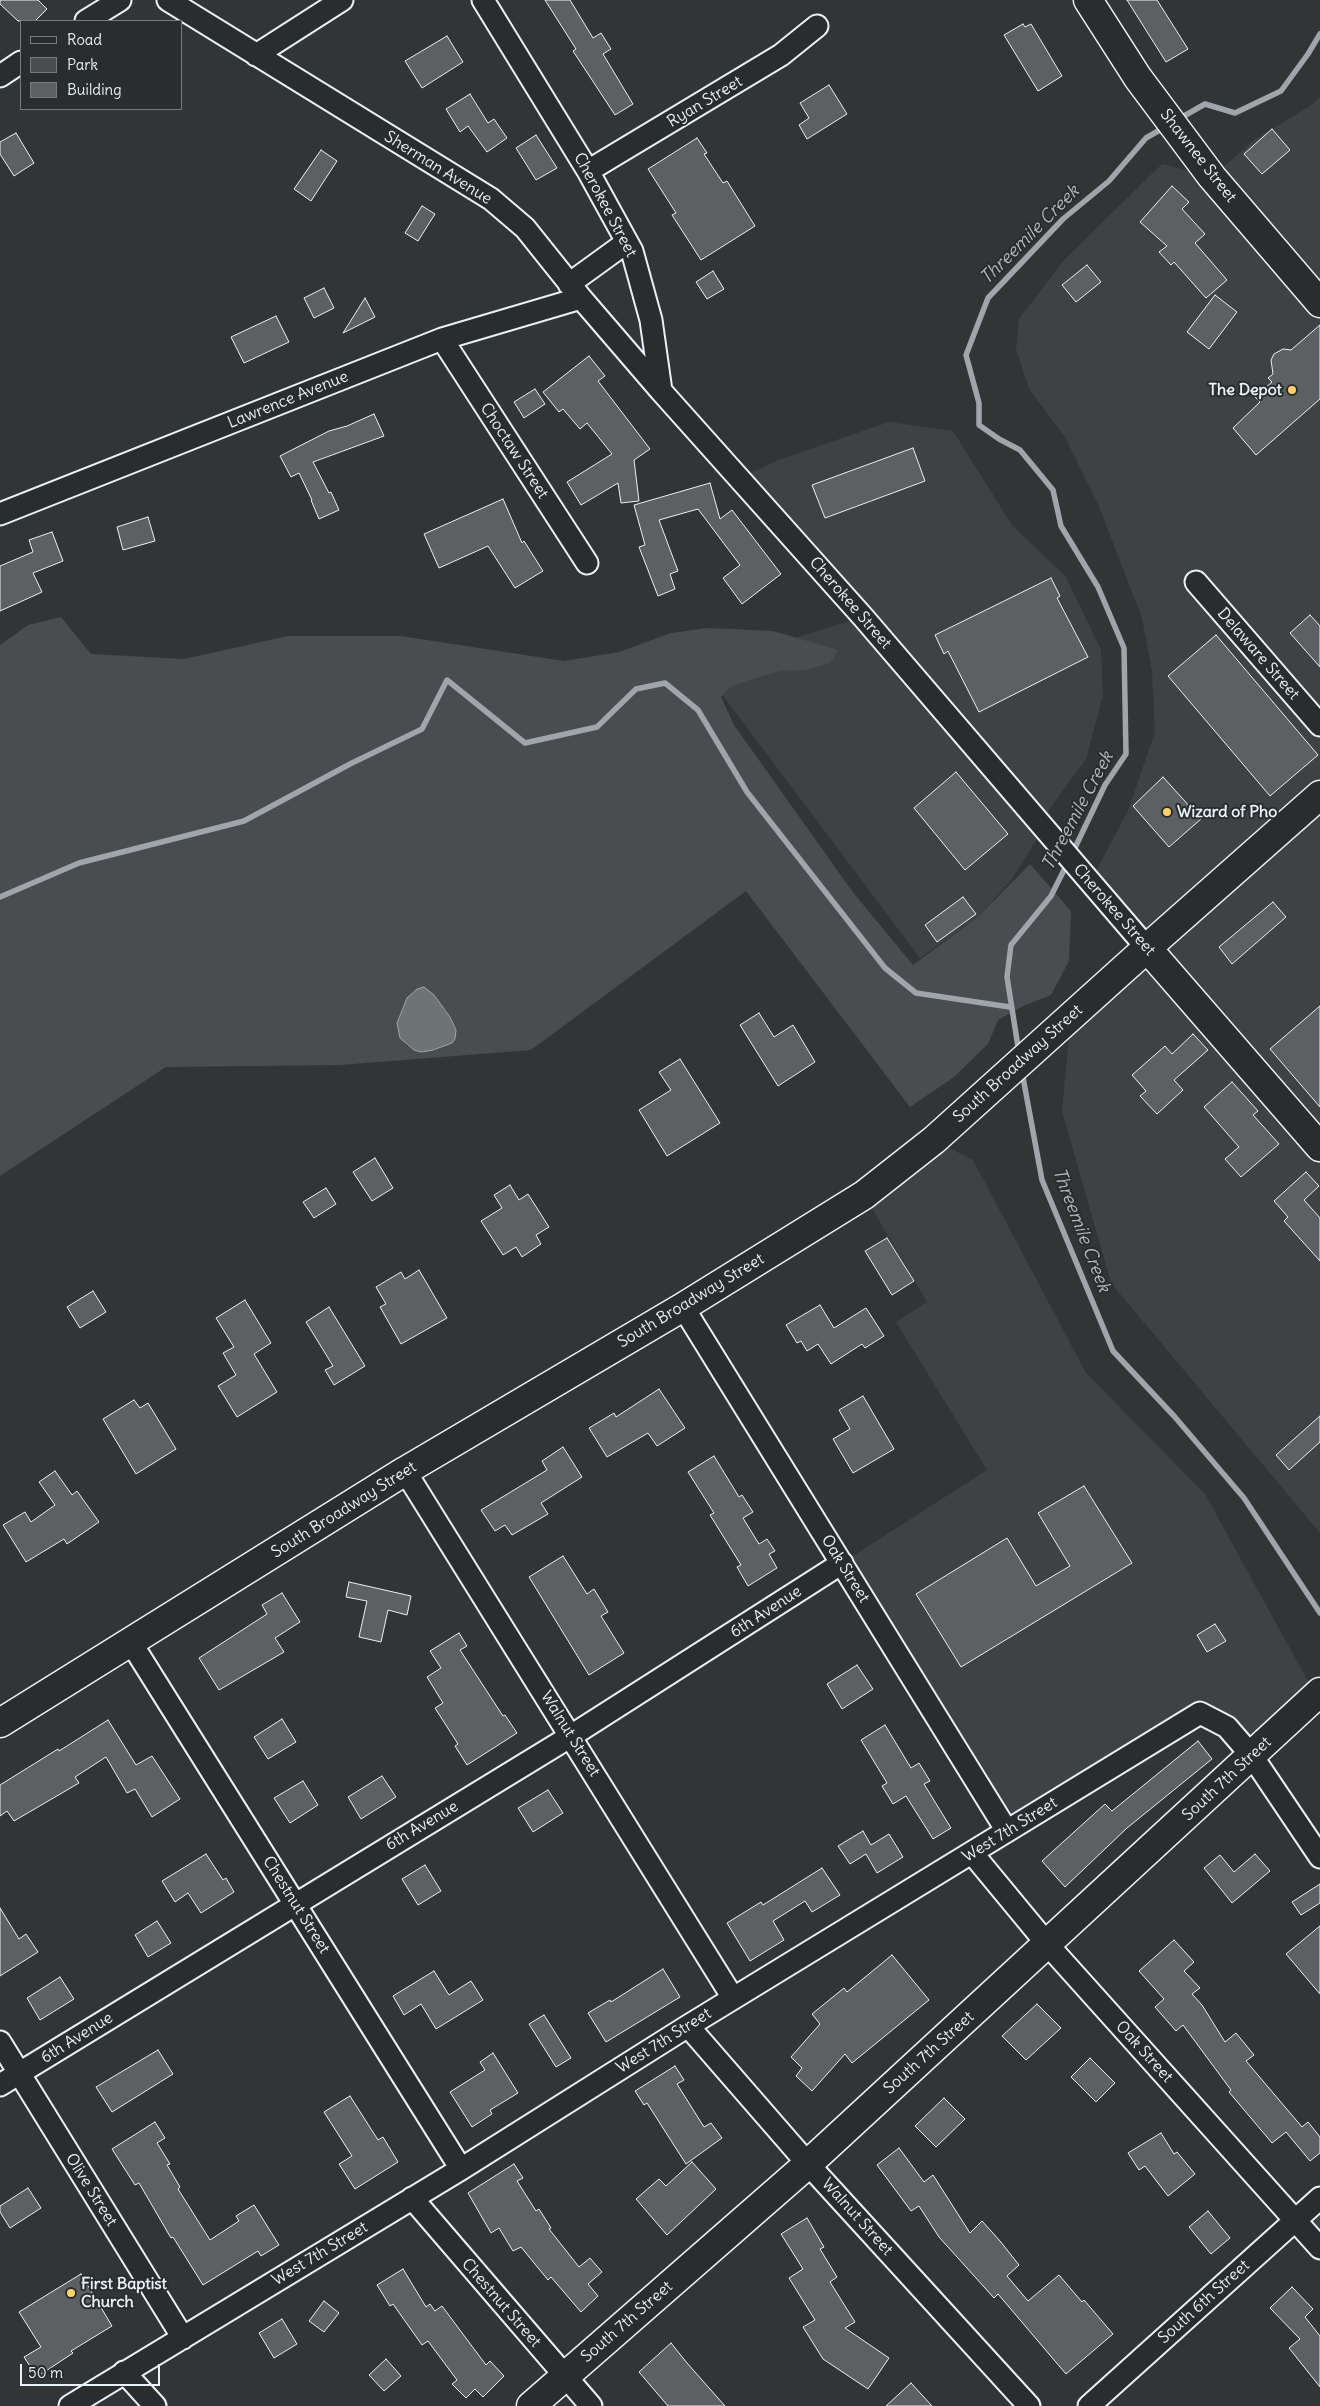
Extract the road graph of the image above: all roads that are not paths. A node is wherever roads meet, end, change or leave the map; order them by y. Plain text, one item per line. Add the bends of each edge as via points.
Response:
1 (120, 0) edge
2 (168, 0) edge
3 (342, 0) edge
4 (483, 0) edge
5 (1088, 0) edge
6 (88, 20) edge
7 (817, 26) dead end
8 (256, 55) junction
9 (20, 63) edge
10 (0, 76) edge
11 (588, 171) junction
12 (627, 242) junction
13 (575, 291) junction
14 (1320, 303) edge
15 (442, 339) junction
16 (661, 391) junction
17 (0, 514) edge
18 (587, 563) dead end
19 (1196, 582) dead end
20 (1320, 725) edge
21 (1320, 795) edge
22 (1147, 948) junction
23 (1320, 1147) edge
24 (682, 1307) junction
25 (405, 1471) junction
26 (842, 1563) junction
27 (130, 1641) junction
28 (1318, 1694) edge
29 (0, 1723) edge
30 (571, 1736) junction
31 (1252, 1756) junction
32 (1007, 1831) junction
33 (972, 1853) junction
34 (1320, 1857) edge
35 (295, 1904) junction
36 (1048, 1945) junction
37 (733, 1998) junction
38 (688, 2026) junction
39 (0, 2042) edge
40 (20, 2074) junction
41 (0, 2086) edge
42 (808, 2164) junction
43 (461, 2168) junction
44 (412, 2198) junction
45 (1320, 2198) edge
46 (1296, 2220) junction
47 (1320, 2248) edge
48 (183, 2338) junction
49 (124, 2372) junction
50 (564, 2377) junction
51 (70, 2406) edge
52 (155, 2406) edge
53 (531, 2406) edge
54 (591, 2406) edge
55 (1029, 2406) edge
56 (1089, 2406) edge

1 - 6 street
2 - 8 street, Sherman Avenue
3 - 8 street
4 - 11 street, Cherokee Street
5 - 14 street, Shawnee Street via 1138,78 1212,177
7 - 11 street, Ryan Street via 781,55
8 - 13 street, Sherman Avenue via 491,200 525,228
9 - 10 street
11 - 12 street, Cherokee Street
12 - 13 street, Lawrence Avenue
12 - 16 street, Cherokee Street via 651,320
13 - 15 street, Lawrence Avenue
13 - 16 street, Sherman Avenue
15 - 17 street, Lawrence Avenue
15 - 18 street, Choctaw Street
16 - 22 street, Cherokee Street via 863,617
19 - 20 street, Delaware Street
21 - 22 street, South Broadway Street
22 - 23 street, Cherokee Street
22 - 24 street, South Broadway Street via 934,1140 864,1195
24 - 25 street, South Broadway Street
24 - 26 street, Oak Street
25 - 27 street, South Broadway Street
25 - 30 street, Walnut Street
26 - 30 street, 6th Avenue
26 - 32 street, Oak Street
27 - 29 street, South Broadway Street
27 - 35 street, Chestnut Street
28 - 31 street, South 7th Street
30 - 35 street, 6th Avenue
30 - 37 street, Walnut Street
31 - 32 street, West 7th Street via 1227,1727 1200,1713
31 - 34 street
31 - 36 street, South 7th Street
32 - 33 street, West 7th Street
33 - 36 street, Oak Street
33 - 37 street, West 7th Street
35 - 40 street, 6th Avenue
35 - 43 street, Chestnut Street
36 - 42 street, South 7th Street
36 - 46 street, Oak Street
37 - 38 street, West 7th Street
38 - 42 street, Walnut Street
38 - 43 street, West 7th Street
39 - 40 street, Olive Street
40 - 41 street, 6th Avenue
40 - 48 street, Olive Street
42 - 50 street, South 7th Street
42 - 55 street, Walnut Street
43 - 44 street, West 7th Street
44 - 48 street, West 7th Street
44 - 50 street, Chestnut Street
45 - 46 street, South 6th Street
46 - 47 street, Oak Street
46 - 56 street, South 6th Street
48 - 49 street, West 7th Street
49 - 51 street, West 7th Street
49 - 52 street
50 - 53 street, South 7th Street
50 - 54 street, Chestnut Street

